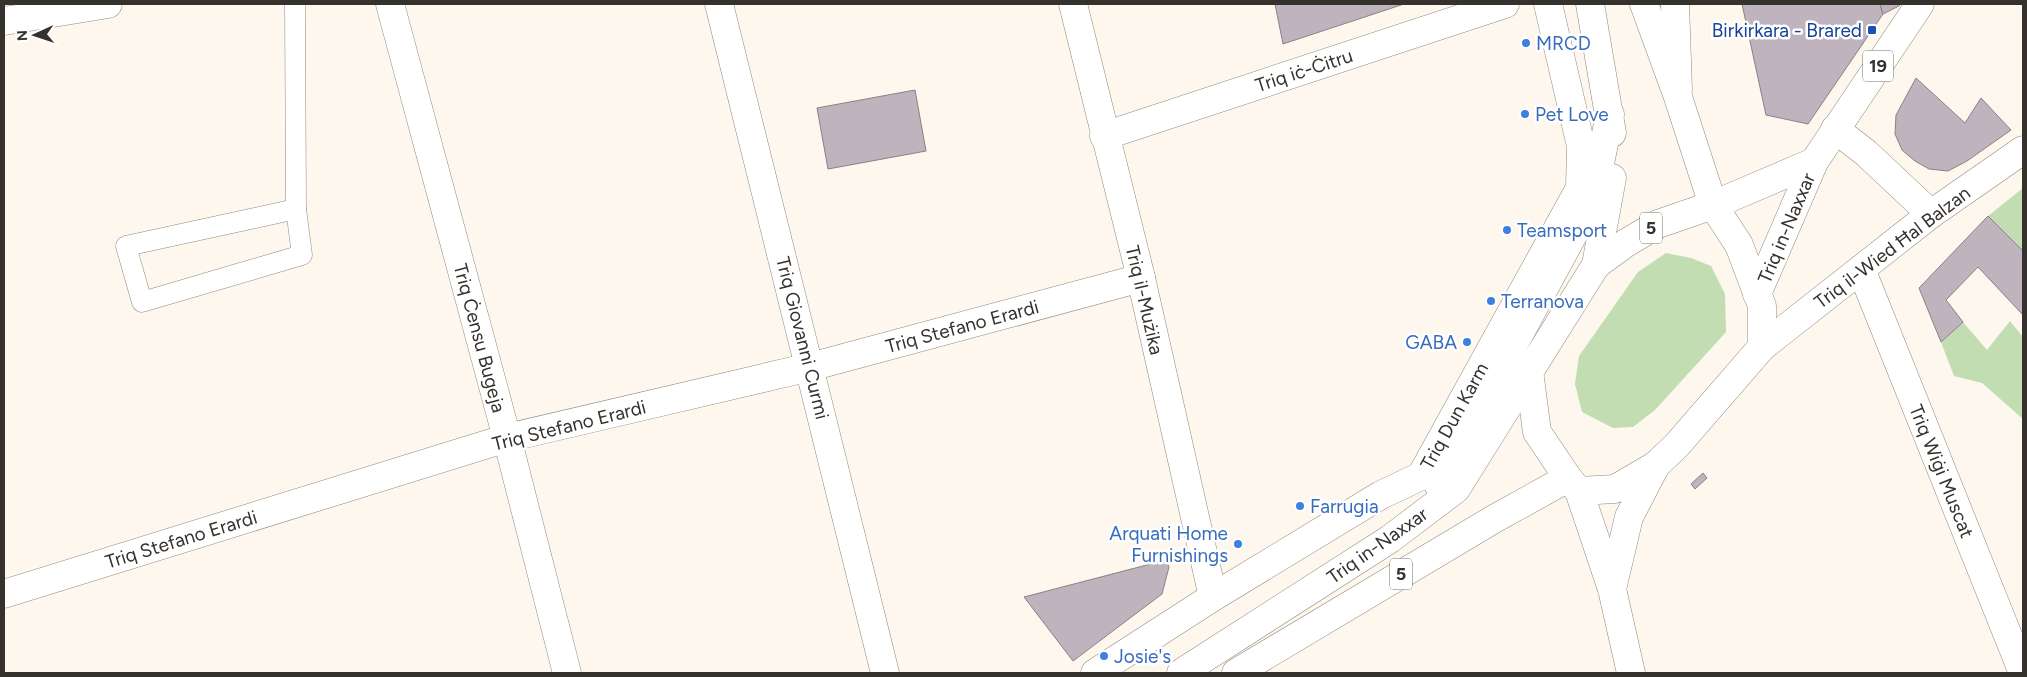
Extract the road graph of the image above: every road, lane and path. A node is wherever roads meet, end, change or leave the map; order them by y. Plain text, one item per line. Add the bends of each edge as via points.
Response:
1 (108, 4) edge
2 (295, 4) edge
3 (390, 4) edge
4 (719, 4) edge
5 (1073, 4) edge
6 (1505, 4) edge
7 (1548, 4) edge
8 (1590, 4) edge
9 (1644, 4) edge
10 (1675, 4) edge
11 (1920, 4) edge
12 (4, 21) edge
13 (1678, 97) junction
14 (1610, 114) junction
15 (1836, 129) junction
16 (1104, 136) junction
17 (2023, 150) edge
18 (1814, 162) junction
19 (1713, 205) junction
20 (296, 209) junction
21 (1931, 214) junction
22 (1596, 265) junction
23 (1862, 269) junction
24 (1140, 278) junction
25 (1757, 294) junction
26 (1762, 347) junction
27 (810, 367) junction
28 (1529, 372) junction
29 (507, 438) junction
30 (1656, 465) junction
31 (1574, 485) junction
32 (1390, 539) junction
33 (1612, 589) junction
34 (4, 594) edge
35 (1213, 597) junction
36 (567, 673) edge
37 (885, 673) edge
38 (1095, 673) edge
39 (1181, 673) edge
40 (1236, 673) edge
41 (1631, 673) edge
42 (2023, 673) edge

1 - 12 main road
2 - 20 lane
3 - 29 main road, Triq Ċensu Bugeja
4 - 27 main road, Triq Giovanni Curmi
5 - 16 main road, Triq il-Mużika
6 - 16 main road, Triq iċ-Ċitru
7 - 35 main road, Triq Dun Karm via 1581,146 1580,188 1421,476 1381,495
8 - 14 main road
9 - 13 main road
10 - 13 main road
11 - 15 main road, Triq in-Naxxar / 19
13 - 19 main road
14 - 22 main road via 1612,184
14 - 32 main road via 1593,198 1440,482
15 - 18 main road, Triq in-Naxxar / 19
15 - 21 main road
16 - 24 main road, Triq il-Mużika
17 - 21 main road, Triq il-Wied Ħal Balzan
18 - 19 main road, Triq in-Naxxar
18 - 25 main road, Triq in-Naxxar
19 - 22 main road, Triq in-Naxxar / 5 via 1658,224
19 - 25 main road, Triq in-Naxxar via 1739,245
20 - 20 lane via 302,255 142,302 126,246
21 - 23 main road, Triq il-Wied Ħal Balzan
22 - 28 main road, Triq in-Naxxar / 5
23 - 26 main road, Triq il-Wied Ħal Balzan
23 - 42 main road, Triq Wiġi Muscat
24 - 27 main road, Triq Stefano Erardi
24 - 35 main road, Triq il-Mużika
25 - 26 main road, Triq in-Naxxar via 1762,306
26 - 30 main road, Triq in-Naxxar / 5
27 - 29 main road, Triq Stefano Erardi
27 - 37 main road, Triq Giovanni Curmi
28 - 31 main road via 1537,432
28 - 32 main road, Triq in-Naxxar / 5 via 1456,489
29 - 34 main road, Triq Stefano Erardi
29 - 36 main road, Triq Ċensu Bugeja
30 - 31 main road, Triq in-Naxxar / 5 via 1615,489
30 - 33 main road via 1628,517
31 - 33 main road
31 - 40 main road, Triq in-Naxxar / 5 via 1494,519
32 - 39 main road, Triq in-Naxxar / 5
33 - 41 main road
35 - 38 main road, Triq Dun Karm

